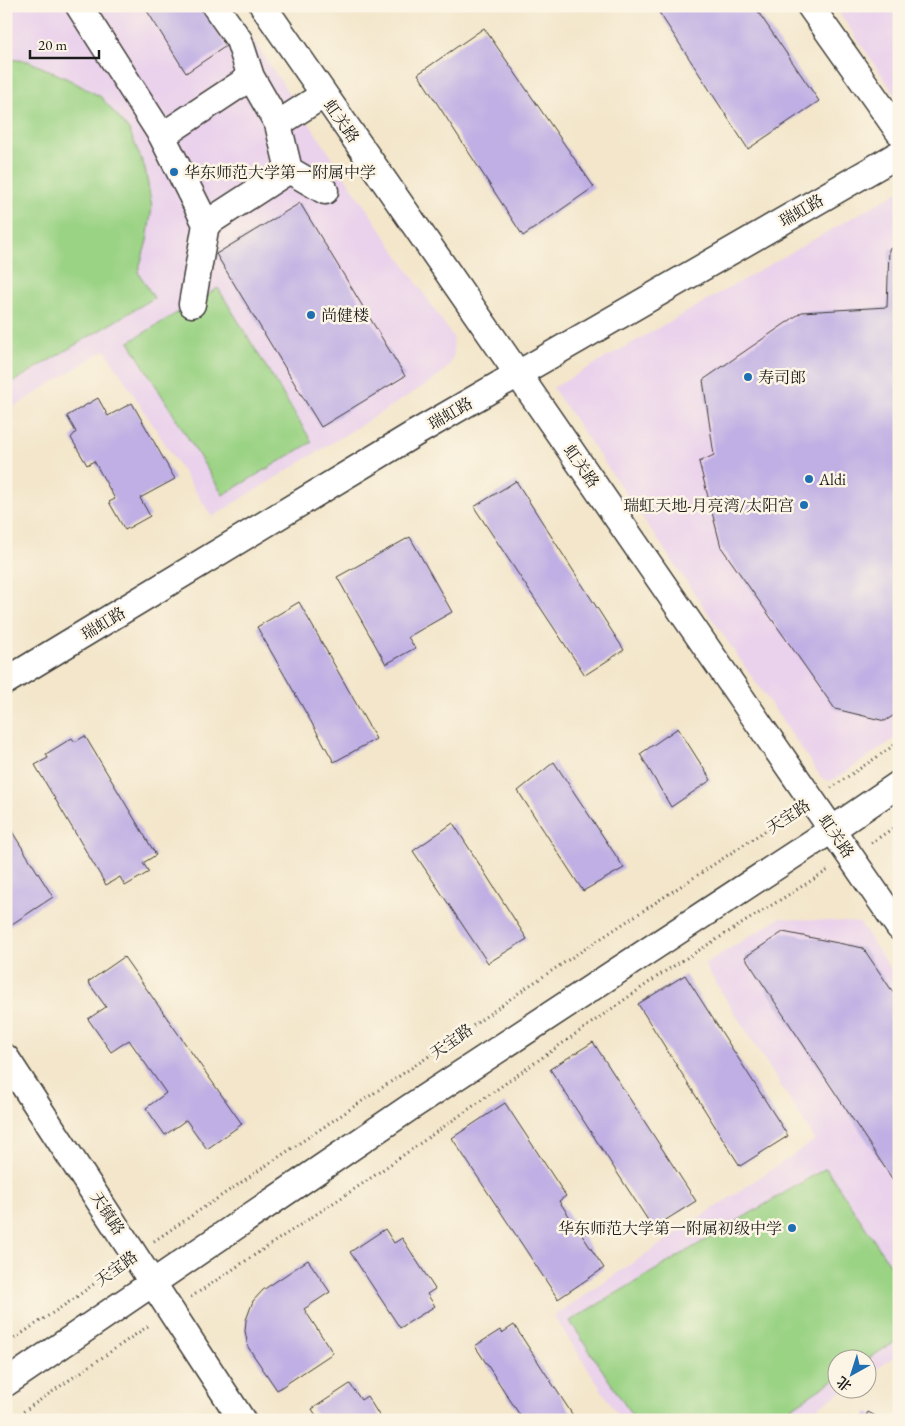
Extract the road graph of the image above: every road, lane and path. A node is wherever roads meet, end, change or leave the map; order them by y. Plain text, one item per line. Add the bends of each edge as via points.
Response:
1 (79, 6) edge
2 (215, 6) edge
3 (262, 6) edge
4 (810, 6) edge
5 (251, 77) junction
6 (323, 95) junction
7 (278, 124) junction
8 (899, 132) edge
9 (162, 136) junction
10 (899, 154) edge
11 (290, 170) junction
12 (324, 191) dead end
13 (206, 224) junction
14 (192, 304) dead end
15 (518, 374) junction
16 (6, 681) edge
17 (899, 742) edge
18 (899, 784) edge
19 (812, 800) junction
20 (899, 824) edge
21 (832, 829) junction
22 (851, 856) junction
23 (899, 927) edge
24 (6, 1058) edge
25 (134, 1254) junction
26 (153, 1284) junction
27 (170, 1311) junction
28 (6, 1344) edge
29 (6, 1382) edge
30 (11, 1420) edge
31 (242, 1420) edge

1 - 9 street
2 - 5 street via 239,40
3 - 6 street, 虹关路
4 - 8 street
5 - 7 street
5 - 9 street
6 - 7 street
6 - 15 street, 虹关路
7 - 11 street
9 - 13 street
10 - 15 street, 瑞虹路
11 - 12 street
11 - 13 street
13 - 14 street
15 - 16 street, 瑞虹路
15 - 19 street, 虹关路
17 - 19 path, 天宝路
18 - 21 street, 天宝路
19 - 21 street, 虹关路
19 - 25 path, 天宝路 via 527,987 454,1040
20 - 22 path
21 - 22 street, 虹关路
21 - 26 street, 天宝路 via 409,1108
22 - 23 street, 虹关路
22 - 27 path via 664,972 365,1182
24 - 25 street, 天镇路
25 - 26 street, 天镇路
25 - 28 path, 天宝路
26 - 27 street, 天镇路
26 - 29 street, 天宝路
27 - 30 path
27 - 31 street, 天镇路

